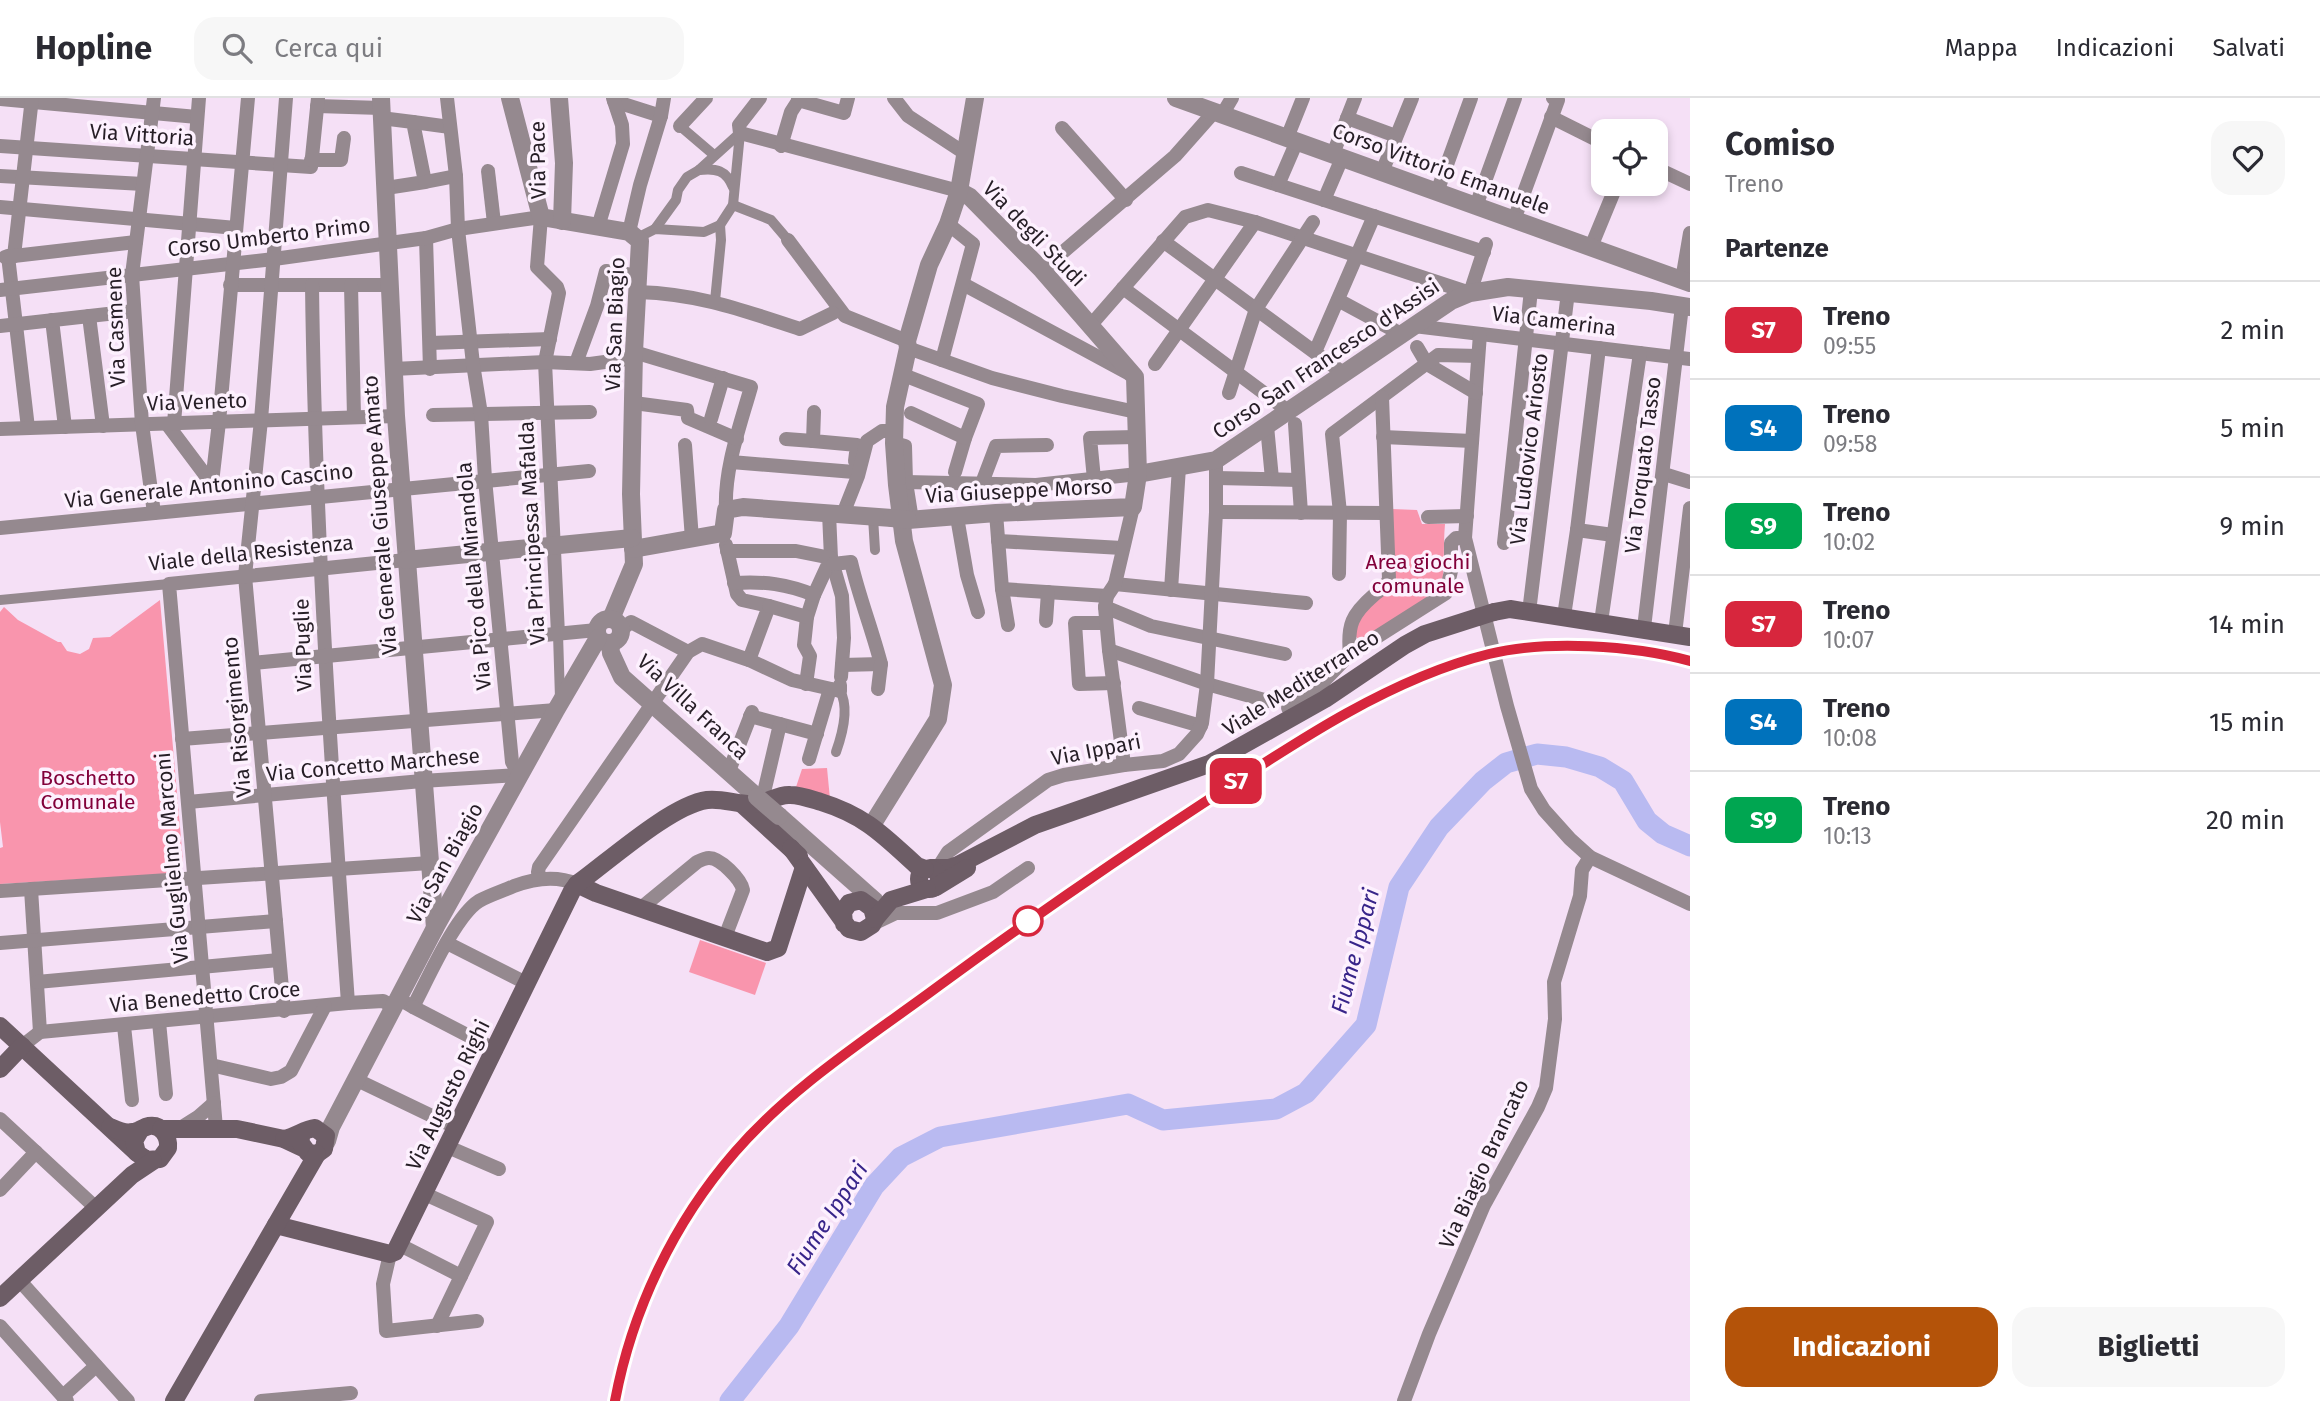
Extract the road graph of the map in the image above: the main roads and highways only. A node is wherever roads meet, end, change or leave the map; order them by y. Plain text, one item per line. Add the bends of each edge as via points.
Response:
1 (1683, 635) edge
2 (756, 799) junction
3 (791, 848) junction
4 (991, 849) junction
5 (804, 867) junction
6 (936, 872) junction
7 (578, 884) junction
8 (825, 898) junction
9 (873, 909) junction
10 (790, 915) junction
11 (845, 923) junction
12 (0, 1026) edge
13 (22, 1046) junction
14 (0, 1069) edge
15 (110, 1127) junction
16 (141, 1129) junction
17 (176, 1130) junction
18 (145, 1157) junction
19 (276, 1225) junction
20 (7, 1288) edge
21 (174, 1401) edge

1 - 4 main road, Viale Mediterraneo via 1510,609 1486,614 1405,645 1209,764 1056,817
2 - 3 main road
2 - 6 main road via 756,804 788,794 839,808 872,825 917,866
2 - 7 main road via 708,800 684,807
3 - 5 main road
3 - 9 main road via 843,900
4 - 6 main road
4 - 6 main road via 959,874
5 - 8 main road
5 - 10 main road
6 - 9 main road, Via Ippari
7 - 10 main road via 767,952 778,948
7 - 19 main road, Via Augusto Righi via 395,1249
8 - 10 main road via 809,894
8 - 11 main road
9 - 11 main road via 843,912
9 - 11 main road via 861,932
12 - 13 main road
13 - 14 main road
13 - 15 main road
15 - 16 main road via 124,1132
15 - 18 main road
16 - 17 main road
16 - 18 main road via 134,1141
17 - 18 main road via 165,1154
17 - 19 main road via 237,1129 311,1142 306,1171
18 - 20 main road via 132,1175
19 - 21 main road

